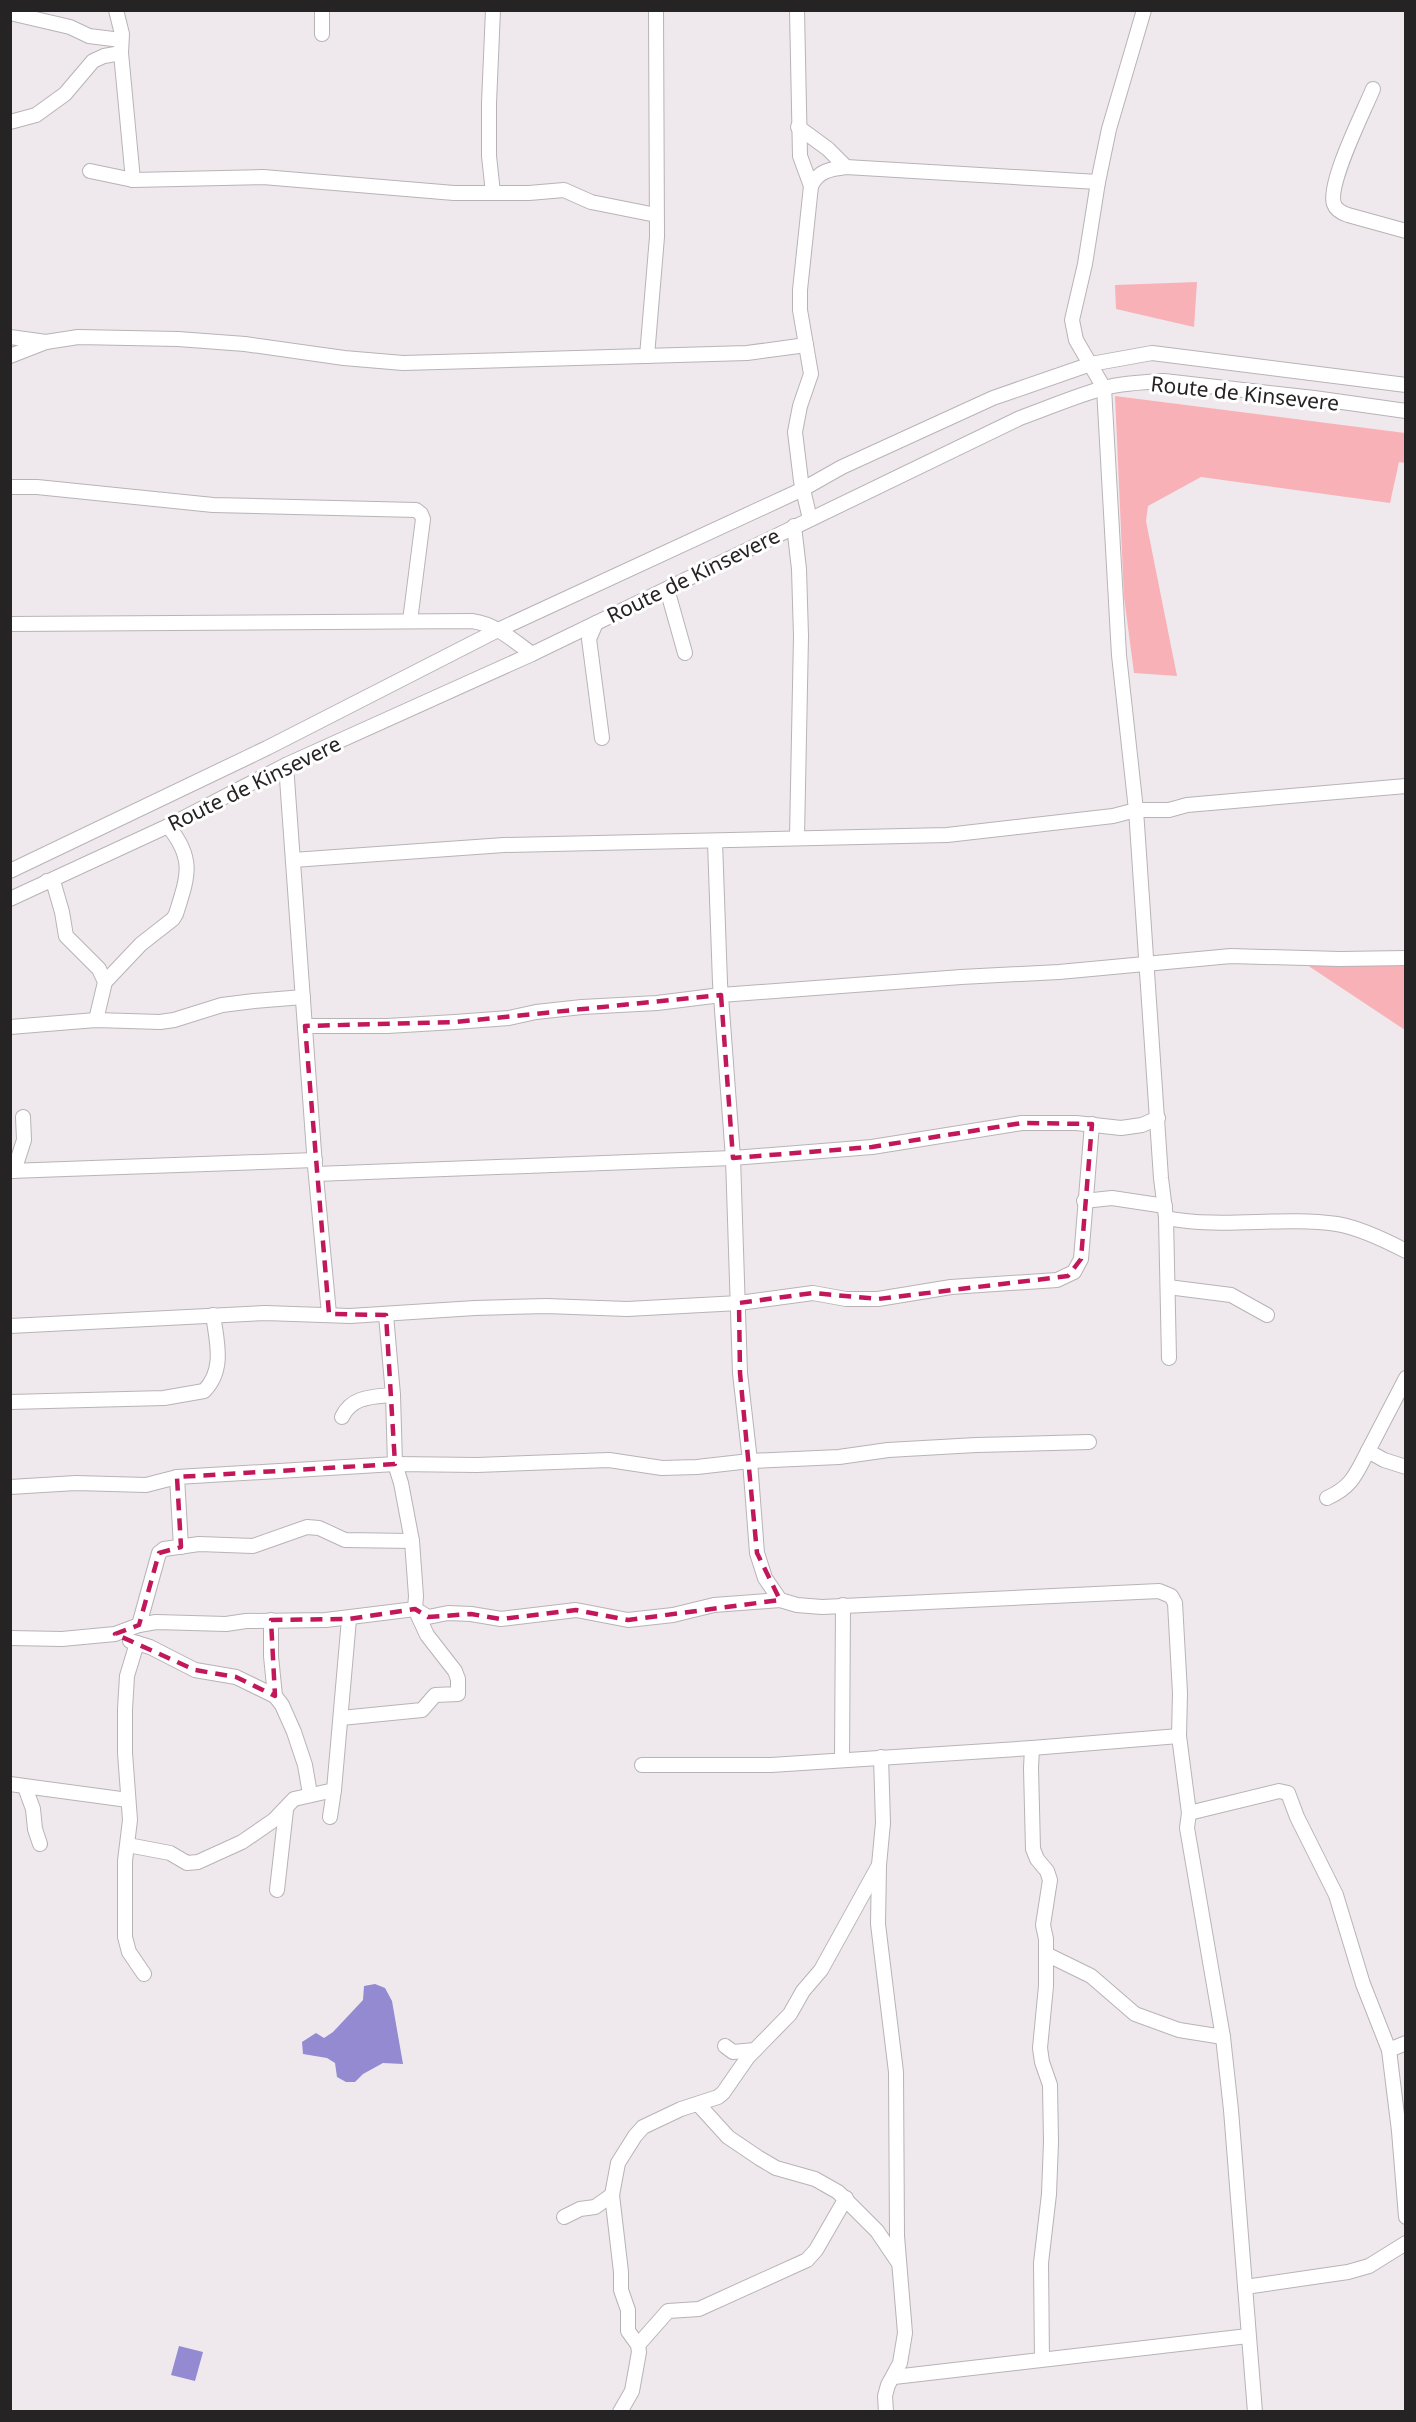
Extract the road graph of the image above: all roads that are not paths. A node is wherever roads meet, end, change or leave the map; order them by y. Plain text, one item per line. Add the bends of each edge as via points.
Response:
1 (117, 10) edge
2 (322, 10) edge
3 (493, 10) edge
4 (656, 10) edge
5 (797, 10) edge
6 (1143, 10) edge
7 (10, 13) edge
8 (322, 34) dead end
9 (121, 46) junction
10 (1373, 90) dead end
11 (10, 122) edge
12 (798, 127) junction
13 (846, 167) junction
14 (90, 171) dead end
15 (133, 180) junction
16 (1098, 182) junction
17 (811, 186) junction
18 (493, 193) junction
19 (656, 215) junction
20 (1406, 231) edge
21 (10, 337) edge
22 (46, 342) junction
23 (806, 345) junction
24 (10, 356) edge
25 (647, 356) junction
26 (1091, 364) junction
27 (1406, 386) edge
28 (1104, 388) junction
29 (1406, 411) edge
30 (10, 487) edge
31 (803, 489) junction
32 (810, 519) junction
33 (794, 526) junction
34 (667, 589) junction
35 (410, 621) junction
36 (596, 623) junction
37 (10, 624) edge
38 (498, 630) junction
39 (685, 653) dead end
40 (532, 654) junction
41 (602, 738) dead end
42 (286, 765) junction
43 (1406, 786) edge
44 (1136, 810) junction
45 (168, 826) junction
46 (797, 837) junction
47 (715, 842) junction
48 (293, 860) junction
49 (10, 871) edge
50 (47, 881) junction
51 (10, 899) edge
52 (1406, 958) edge
53 (1145, 963) junction
54 (105, 982) junction
55 (721, 995) junction
56 (303, 998) junction
57 (96, 1020) junction
58 (305, 1026) junction
59 (10, 1027) edge
60 (24, 1117) dead end
61 (1158, 1118) junction
62 (1092, 1124) junction
63 (733, 1158) junction
64 (315, 1167) junction
65 (12, 1171) edge
66 (1084, 1201) junction
67 (1166, 1212) junction
68 (1406, 1251) edge
69 (1168, 1287) junction
70 (739, 1303) junction
71 (329, 1314) junction
72 (213, 1315) junction
73 (386, 1315) junction
74 (1267, 1316) dead end
75 (10, 1326) edge
76 (1169, 1358) dead end
77 (1406, 1378) edge
78 (393, 1395) junction
79 (10, 1402) edge
80 (342, 1417) dead end
81 (1089, 1442) dead end
82 (1368, 1451) junction
83 (750, 1461) junction
84 (395, 1464) junction
85 (1406, 1467) edge
86 (177, 1477) junction
87 (10, 1488) edge
88 (1327, 1498) dead end
89 (412, 1541) junction
90 (181, 1547) junction
91 (780, 1600) junction
92 (843, 1605) junction
93 (415, 1609) junction
94 (349, 1619) junction
95 (272, 1620) junction
96 (139, 1625) junction
97 (115, 1634) junction
98 (10, 1638) edge
99 (137, 1643) junction
100 (275, 1696) junction
101 (341, 1718) junction
102 (1179, 1736) junction
103 (1032, 1748) junction
104 (881, 1757) junction
105 (842, 1760) junction
106 (642, 1765) dead end
107 (10, 1784) edge
108 (25, 1787) junction
109 (334, 1790) junction
110 (310, 1794) junction
111 (128, 1800) junction
112 (286, 1810) junction
113 (1189, 1813) junction
114 (330, 1817) dead end
115 (40, 1844) dead end
116 (128, 1845) junction
117 (879, 1865) junction
118 (277, 1890) dead end
119 (1046, 1954) junction
120 (144, 1974) dead end
121 (1223, 2037) junction
122 (1406, 2043) edge
123 (725, 2046) dead end
124 (755, 2050) junction
125 (1389, 2050) junction
126 (698, 2104) junction
127 (612, 2195) junction
128 (846, 2198) junction
129 (564, 2217) dead end
130 (1406, 2217) edge
131 (1406, 2243) edge
132 (900, 2265) junction
133 (1245, 2287) junction
134 (1248, 2337) junction
135 (638, 2345) junction
136 (1042, 2360) junction
137 (894, 2377) junction
138 (620, 2412) edge
139 (886, 2412) edge
140 (1255, 2412) edge

1 - 9 street
2 - 8 street
3 - 18 street via 489,156
4 - 19 street
5 - 12 street
6 - 16 street
7 - 9 street via 70,27
9 - 11 street via 93,61 65,94 36,115
9 - 15 street
10 - 20 street via 1336,176 1334,205 1348,215
12 - 13 street
12 - 17 street via 800,156
13 - 16 street
13 - 17 street via 821,173
14 - 15 street
15 - 18 street via 262,177 454,194
16 - 26 street via 1086,264 1072,320 1076,340
17 - 23 street via 800,290
18 - 19 street via 564,190 591,202
19 - 25 street
21 - 22 street
22 - 24 street
22 - 25 street via 78,338 178,339 403,363
23 - 25 street via 747,353
23 - 31 street via 810,374 795,432
26 - 27 street via 1152,352
26 - 28 street
26 - 31 street via 993,398
28 - 29 street, Route de Kinsevere via 1164,381
28 - 32 street, Route de Kinsevere via 1020,418
28 - 44 street via 1119,655
30 - 35 street via 213,505 416,510 423,519
31 - 32 street
31 - 38 street
32 - 33 street, Route de Kinsevere
33 - 34 street, Route de Kinsevere
33 - 46 street via 801,636
34 - 36 street, Route de Kinsevere
34 - 39 street
35 - 37 street
35 - 38 street via 472,621
36 - 40 street, Route de Kinsevere
36 - 41 street via 589,639
38 - 40 street
38 - 49 street via 267,748
40 - 42 street, Route de Kinsevere
42 - 45 street, Route de Kinsevere
42 - 48 street
43 - 44 street via 1187,805 1161,811
44 - 46 street via 947,835
44 - 53 street
45 - 50 street, Route de Kinsevere
45 - 54 street via 185,855 188,870 176,914
46 - 47 street
47 - 48 street via 504,845
47 - 55 street
48 - 56 street
50 - 51 street, Route de Kinsevere
50 - 54 street via 53,881 57,890 66,936 99,969
52 - 53 street via 1231,956
53 - 55 street
53 - 61 street
54 - 57 street
55 - 58 street via 455,1022
55 - 63 street
56 - 57 street via 222,1005 160,1022
56 - 58 street
57 - 59 street
58 - 64 street
60 - 65 street via 24,1140
61 - 62 street via 1131,1127
61 - 67 street
62 - 63 street via 1022,1124 872,1147
62 - 66 street
63 - 64 street
63 - 70 street
64 - 65 street
64 - 71 street
66 - 67 street via 1112,1198
66 - 70 street via 1081,1259 1074,1272 1057,1280 951,1287 878,1299 813,1293
67 - 68 street via 1211,1223 1338,1224
67 - 69 street
69 - 74 street via 1231,1295
69 - 76 street
70 - 73 street via 627,1309 475,1308
70 - 83 street via 740,1373
71 - 72 street
71 - 73 street
72 - 75 street
72 - 79 street via 218,1363 216,1375 204,1391 164,1398
73 - 78 street
77 - 82 street
78 - 80 street via 354,1402
78 - 84 street
81 - 83 street via 976,1445
82 - 85 street
82 - 88 street via 1352,1481 1343,1491
83 - 84 street via 662,1468 609,1460
83 - 91 street via 757,1553 765,1578
84 - 86 street
84 - 89 street
86 - 87 street via 146,1485 76,1483
86 - 90 street
89 - 90 street via 345,1540 319,1527 307,1527 253,1546
89 - 93 street
90 - 96 street via 159,1553
91 - 92 street via 822,1607
91 - 93 street via 714,1605 628,1620 576,1610 501,1619 460,1614 428,1617
92 - 102 street via 1165,1592 1174,1603
92 - 105 street
93 - 94 street
93 - 101 street via 427,1635 455,1671 458,1694 435,1695 422,1710
94 - 95 street
94 - 101 street
95 - 96 street
95 - 100 street
96 - 97 street
97 - 98 street
97 - 99 street
99 - 100 street via 195,1670 236,1677
99 - 111 street via 127,1676 125,1708
100 - 110 street via 294,1732
101 - 109 street
102 - 103 street
102 - 113 street
103 - 104 street
103 - 119 street via 1033,1849 1050,1880 1043,1925
104 - 105 street
104 - 117 street via 883,1822
105 - 106 street via 771,1765
107 - 108 street
108 - 111 street
108 - 115 street
109 - 110 street
109 - 114 street
110 - 112 street via 294,1799
111 - 116 street
112 - 116 street via 242,1842 198,1862 187,1863 170,1853
112 - 118 street
113 - 121 street via 1187,1828
113 - 125 street via 1283,1790 1288,1793 1336,1895 1363,1984
116 - 120 street via 125,1937 129,1952
117 - 124 street via 821,1970 790,2013
117 - 132 street via 878,1924 896,2072
119 - 121 street via 1090,1976 1136,2014 1179,2030
119 - 136 street via 1040,2048 1050,2085 1051,2142 1041,2263
121 - 133 street
122 - 125 street
123 - 124 street via 733,2052
124 - 126 street via 723,2093
125 - 130 street
126 - 127 street via 639,2130 618,2163
126 - 128 street via 740,2146 776,2168 815,2179
127 - 129 street via 595,2207
127 - 135 street via 628,2331
128 - 132 street via 877,2231
128 - 135 street via 807,2260 699,2309 668,2311
131 - 133 street via 1369,2266 1348,2272
132 - 137 street via 905,2333
133 - 134 street
134 - 136 street
134 - 140 street
135 - 138 street via 632,2391
136 - 137 street
137 - 139 street via 885,2396

